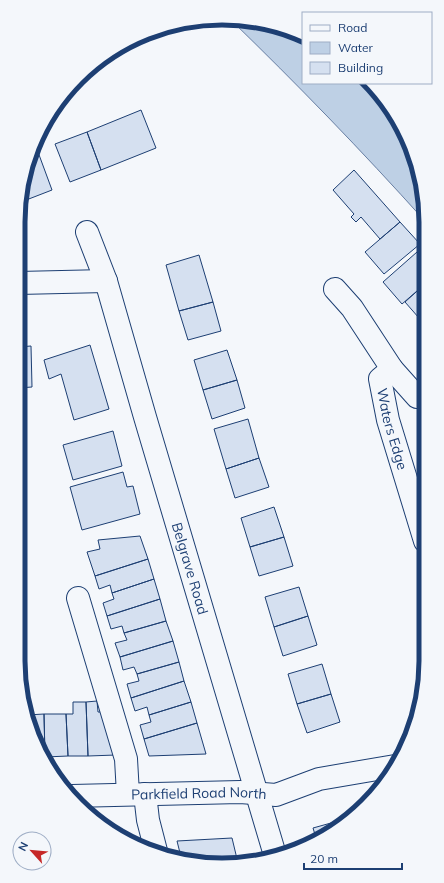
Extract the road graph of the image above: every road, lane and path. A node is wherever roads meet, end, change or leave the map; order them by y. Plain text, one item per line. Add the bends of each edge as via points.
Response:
1 (87, 232) dead end
2 (106, 280) junction
3 (25, 282) edge
4 (335, 288) dead end
5 (392, 369) junction
6 (417, 397) dead end
7 (419, 521) edge
8 (78, 598) dead end
9 (388, 767) edge
10 (256, 793) junction
11 (136, 794) junction
12 (79, 796) edge
13 (155, 846) edge
14 (274, 851) edge

1 - 2 street, Belgrave Road
2 - 3 street
2 - 10 street, Belgrave Road
4 - 5 street via 352,308
5 - 6 street
5 - 7 street, Waters Edge via 380,379 381,386 388,420
8 - 11 street
9 - 10 street, Parkfield Road North via 319,779 276,795
10 - 11 street, Parkfield Road North
10 - 14 street, Belgrave Road
11 - 12 street, Parkfield Road North
11 - 13 street via 148,820

